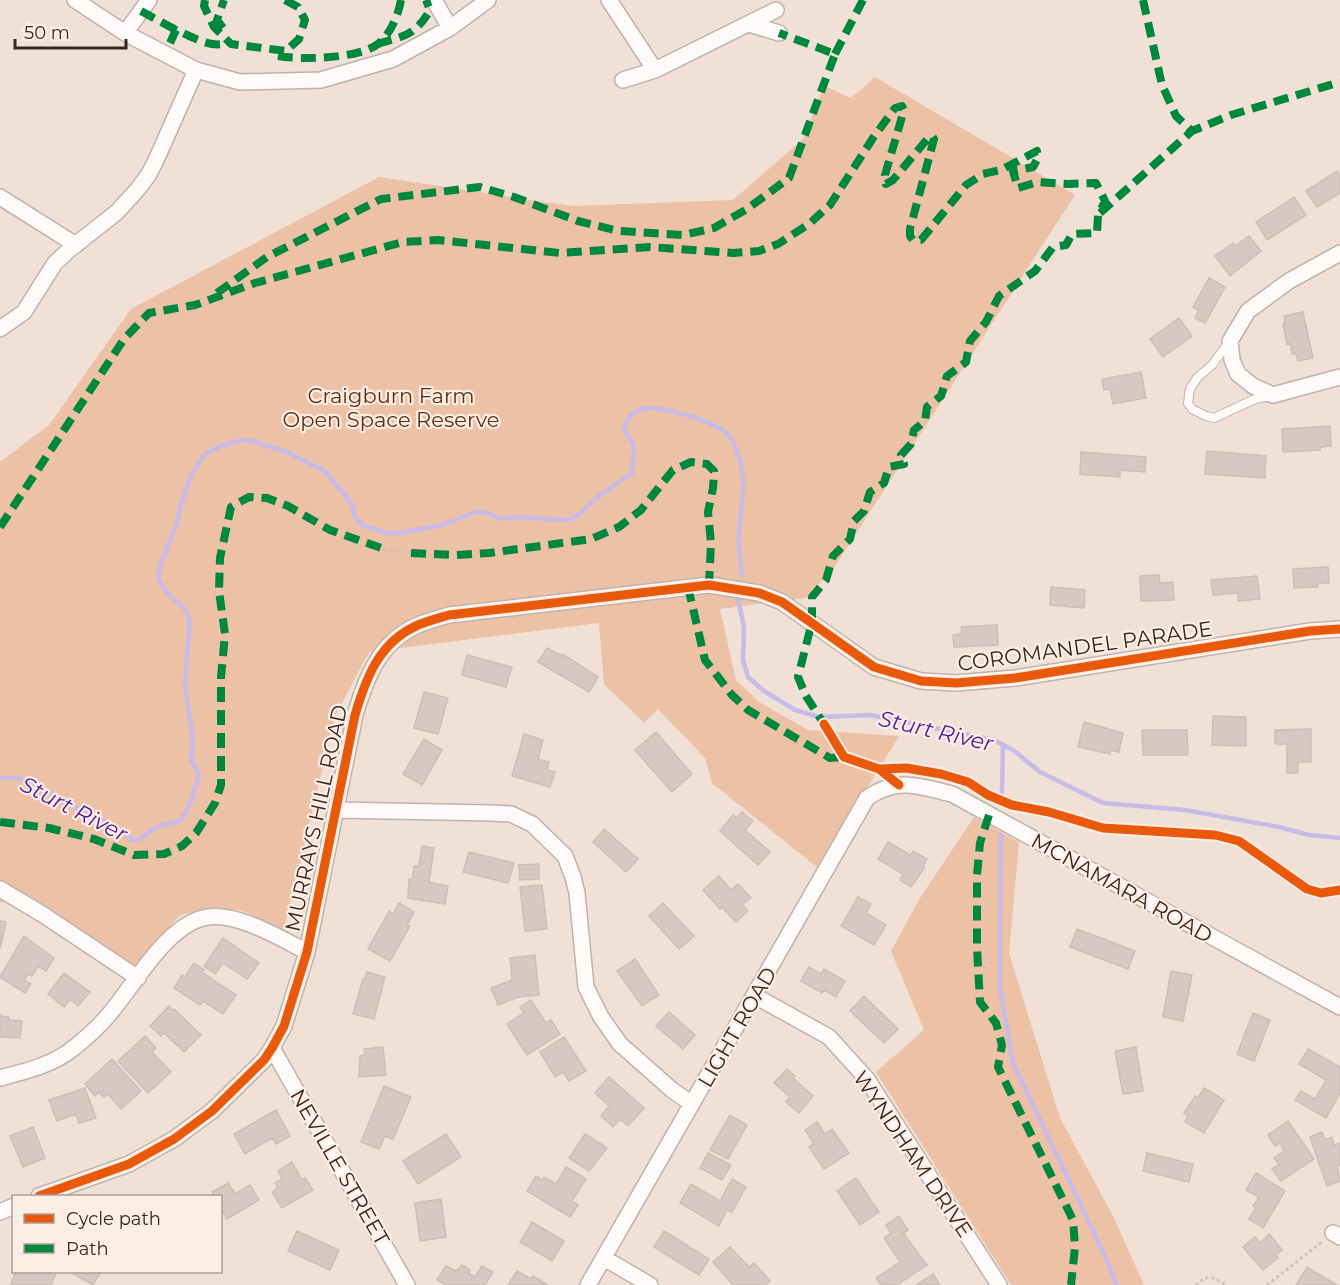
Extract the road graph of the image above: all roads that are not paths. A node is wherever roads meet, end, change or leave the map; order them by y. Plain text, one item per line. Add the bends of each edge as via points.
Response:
1 (75, 0) edge
2 (149, 0) edge
3 (434, 0) edge
4 (488, 0) edge
5 (609, 0) edge
6 (776, 10) dead end
7 (749, 24) junction
8 (450, 28) junction
9 (125, 33) junction
10 (779, 33) dead end
11 (196, 70) junction
12 (655, 70) junction
13 (623, 80) dead end
14 (0, 197) edge
15 (76, 245) junction
16 (1340, 253) edge
17 (0, 329) edge
18 (1230, 341) junction
19 (1340, 377) edge
20 (1273, 395) junction
21 (751, 592) joint
22 (1340, 629) edge
23 (899, 785) joint
24 (337, 810) junction
25 (0, 889) edge
26 (307, 952) junction
27 (138, 978) junction
28 (755, 996) junction
29 (1340, 1007) edge
30 (272, 1048) junction
31 (0, 1078) edge
32 (692, 1104) junction
33 (44, 1195) edge
34 (604, 1258) junction
35 (407, 1285) edge
36 (588, 1285) edge
37 (650, 1285) edge
38 (999, 1285) edge

1 - 9 street
2 - 9 street
3 - 8 street
4 - 8 street
5 - 12 street
6 - 7 street
7 - 10 street
7 - 12 street
8 - 11 street via 393,59 321,80 240,82
9 - 11 street
11 - 15 street via 149,174 117,212
12 - 13 street
14 - 15 street
15 - 17 street via 56,263 24,312
16 - 18 street via 1288,281 1248,311
18 - 20 street via 1238,374
18 - 20 lane via 1190,389 1188,403 1192,409 1214,418
19 - 20 street
21 - 22 street, COROMANDEL PARADE via 782,602 874,667 933,682 1015,678
21 - 24 street, MURRAYS HILL ROAD via 713,586 449,615 416,626 379,657 364,683
23 - 28 street, LIGHT ROAD via 882,788 867,798
23 - 29 street, MCNAMARA ROAD via 951,794
24 - 26 street, MURRAYS HILL ROAD
24 - 32 street via 511,814 532,824 565,856 573,877 586,987 601,1017 620,1044
25 - 27 street
26 - 27 street via 248,924 205,917 184,926 168,940
26 - 30 street, MURRAYS HILL ROAD via 284,1026
27 - 31 street via 105,1019 74,1048 50,1064
28 - 32 street, LIGHT ROAD
28 - 38 street, WYNDHAM DRIVE via 829,1037 867,1079
30 - 33 street, MURRAYS HILL ROAD via 212,1111 174,1139 129,1164
30 - 35 street, NEVILLE STREET
32 - 34 street, LIGHT ROAD
34 - 36 street, LIGHT ROAD
34 - 37 street

